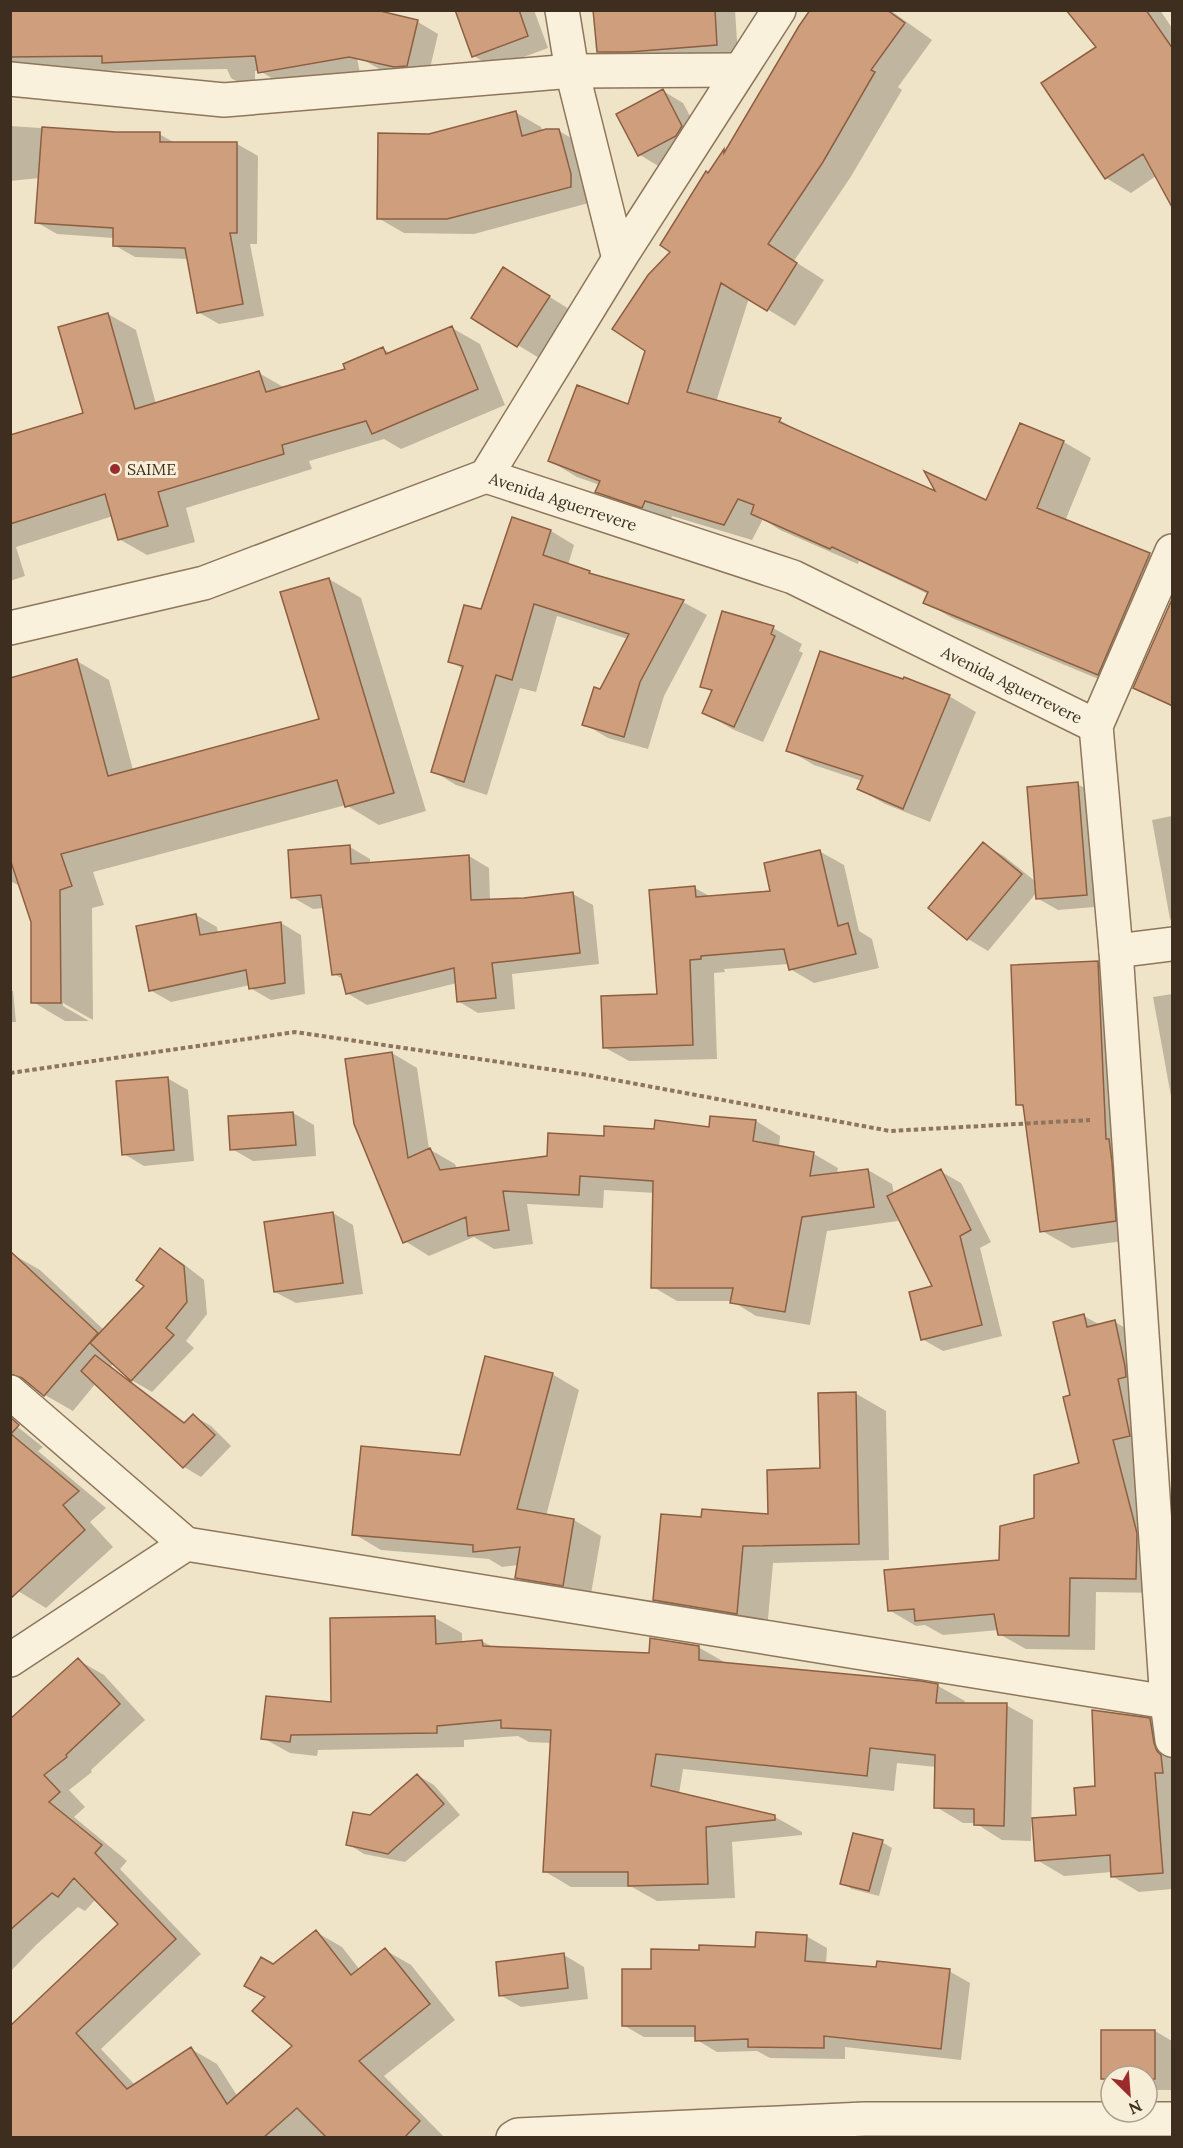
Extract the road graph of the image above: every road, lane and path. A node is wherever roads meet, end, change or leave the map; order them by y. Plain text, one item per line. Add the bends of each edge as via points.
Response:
1 (562, 10) edge
2 (779, 10) edge
3 (740, 70) junction
4 (572, 71) junction
5 (10, 79) edge
6 (619, 259) junction
7 (486, 476) junction
8 (1173, 551) edge
9 (10, 628) edge
10 (1096, 726) junction
11 (1173, 944) edge
12 (1116, 951) junction
13 (10, 1073) edge
14 (1127, 1118) junction
15 (10, 1392) edge
16 (186, 1544) junction
17 (10, 1660) edge
18 (1167, 1702) junction
19 (1173, 1740) edge
20 (1173, 2119) edge
21 (513, 2138) edge

1 - 4 street
2 - 3 street
3 - 4 street
3 - 6 street
4 - 5 street via 224,100
4 - 6 street
6 - 7 street
7 - 9 street, Avenida Aguerrevere via 204,583
7 - 10 street, Avenida Aguerrevere via 793,577
8 - 10 street
10 - 12 street
11 - 12 street
12 - 14 street
13 - 14 path via 295,1032 588,1075 890,1131
14 - 18 street
15 - 16 street
16 - 17 street
16 - 18 street
18 - 19 street
20 - 21 street via 864,2119

